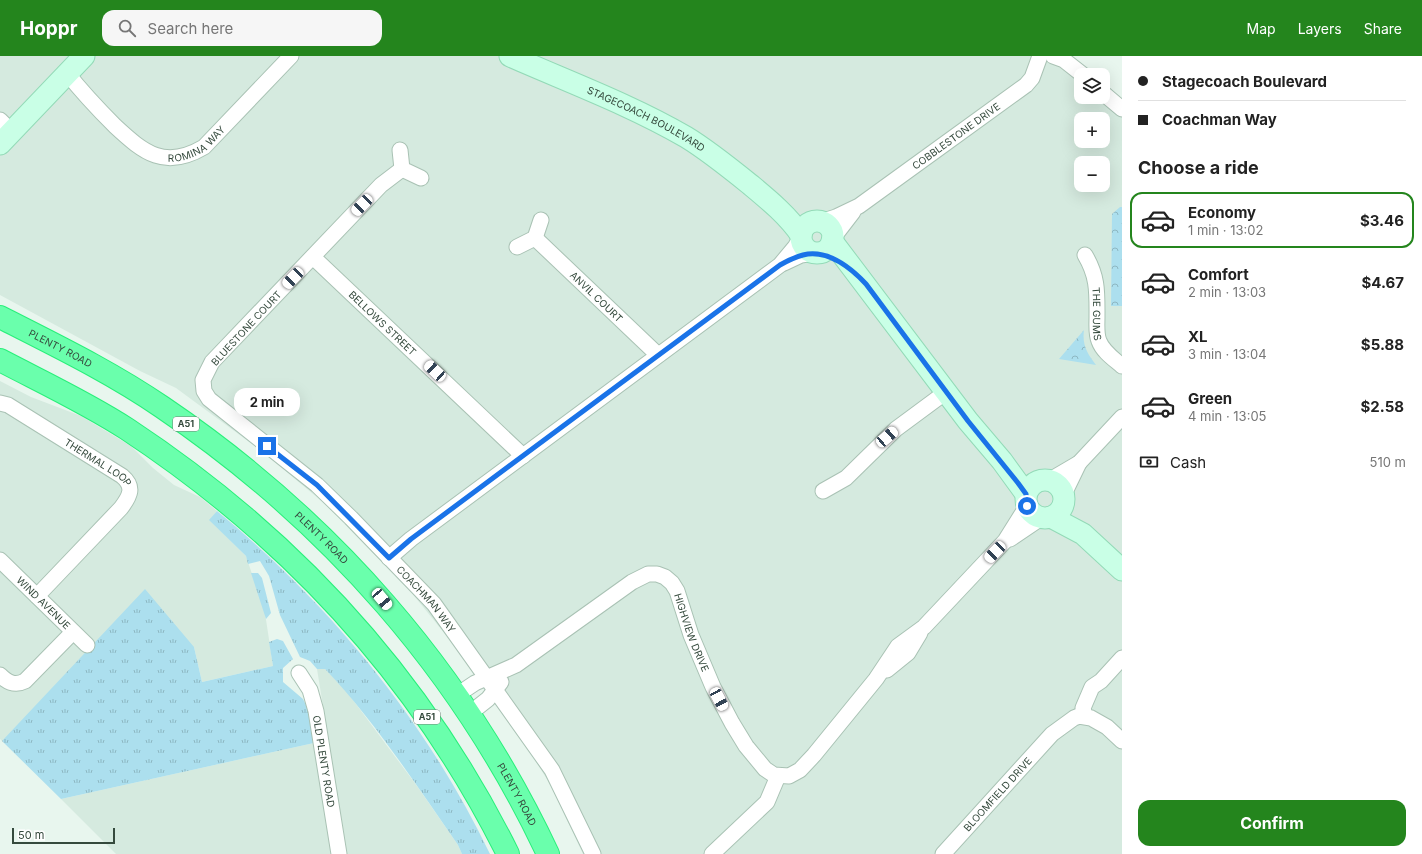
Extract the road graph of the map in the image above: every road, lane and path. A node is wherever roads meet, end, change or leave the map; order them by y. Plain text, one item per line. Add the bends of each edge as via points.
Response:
1 (84, 56) edge
2 (291, 56) edge
3 (511, 56) edge
4 (1040, 56) edge
5 (1053, 56) edge
6 (1074, 68) edge
7 (64, 77) junction
8 (1110, 99) edge
9 (1122, 109) edge
10 (4, 132) edge
11 (400, 150) dead end
12 (402, 170) junction
13 (421, 178) dead end
14 (771, 202) junction
15 (859, 206) junction
16 (541, 220) dead end
17 (819, 222) junction
18 (801, 236) junction
19 (535, 238) junction
20 (824, 246) junction
21 (517, 247) dead end
22 (1085, 255) dead end
23 (313, 257) junction
24 (780, 265) junction
25 (0, 317) edge
26 (658, 356) junction
27 (0, 360) edge
28 (1122, 366) edge
29 (204, 391) joint
30 (946, 392) junction
31 (0, 403) edge
32 (1122, 417) edge
33 (523, 456) junction
34 (823, 492) dead end
35 (1045, 499) junction
36 (389, 558) junction
37 (0, 560) edge
38 (1122, 570) edge
39 (37, 596) junction
40 (73, 632) junction
41 (86, 645) dead end
42 (1122, 658) edge
43 (299, 673) dead end
44 (0, 675) edge
45 (491, 683) junction
46 (457, 695) junction
47 (1087, 711) junction
48 (469, 714) junction
49 (1122, 741) edge
50 (778, 776) junction
51 (339, 854) edge
52 (508, 854) edge
53 (548, 854) edge
54 (593, 854) edge
55 (712, 854) edge
56 (943, 854) edge

1 - 7 street
2 - 7 street, ROMINA WAY via 215,136 192,154 181,157 157,157 140,149
3 - 14 street, STAGECOACH BOULEVARD via 657,121 688,138
4 - 15 street, COBBLESTONE DRIVE via 1032,78 1026,85
5 - 6 street via 1064,60
7 - 10 street
8 - 9 street
11 - 12 street
12 - 13 street
12 - 23 street, BLUESTONE COURT via 381,185
14 - 17 street, STAGECOACH BOULEVARD
14 - 18 street, STAGECOACH BOULEVARD via 792,222
15 - 17 street, COBBLESTONE DRIVE
15 - 20 street, COBBLESTONE DRIVE
16 - 19 street
17 - 18 street via 813,222 805,227
17 - 20 street via 831,230
18 - 20 street via 803,246
18 - 24 street via 795,248
19 - 21 street
19 - 26 street, ANVIL COURT
20 - 24 street
20 - 30 street via 866,284
22 - 28 street, THE GUMS via 1097,285 1099,342
23 - 29 street, BLUESTONE COURT via 212,362 203,380
23 - 33 street, BELLOWS STREET
24 - 26 street
25 - 46 highway, PLENTY ROAD / A51 via 93,365 160,406 262,483 296,512 369,584
26 - 33 street
27 - 52 highway, A51 via 126,428 184,469 233,507 326,593 375,649 430,720 473,789
29 - 36 street, COACHMAN WAY via 217,407 317,485
30 - 34 street via 896,429 846,478
30 - 35 street via 1002,461
31 - 39 street, THERMAL LOOP via 122,476 131,490 128,500 121,508
32 - 35 street
33 - 36 street
35 - 38 street
35 - 50 street via 924,627 908,653 876,679 806,764 794,774
36 - 45 street, COACHMAN WAY via 434,604
37 - 39 street, WIND AVENUE
39 - 40 street, WIND AVENUE
40 - 41 street, WIND AVENUE
40 - 44 street via 25,682 12,683
42 - 47 street via 1101,681
43 - 51 street, OLD PLENTY ROAD via 310,690 316,710
45 - 46 street, HIGHVIEW DRIVE
45 - 48 street, HIGHVIEW DRIVE via 488,699
45 - 50 street, HIGHVIEW DRIVE via 632,582 648,574 662,576 670,580 677,590 691,635 713,687 732,723 760,764
45 - 54 street, COACHMAN WAY via 552,770
46 - 48 highway, PLENTY ROAD / A51
47 - 49 street via 1091,718 1107,727
47 - 56 street, BLOOMFIELD DRIVE via 1052,734
48 - 53 highway, PLENTY ROAD / A51 via 507,774
50 - 55 street via 767,802

